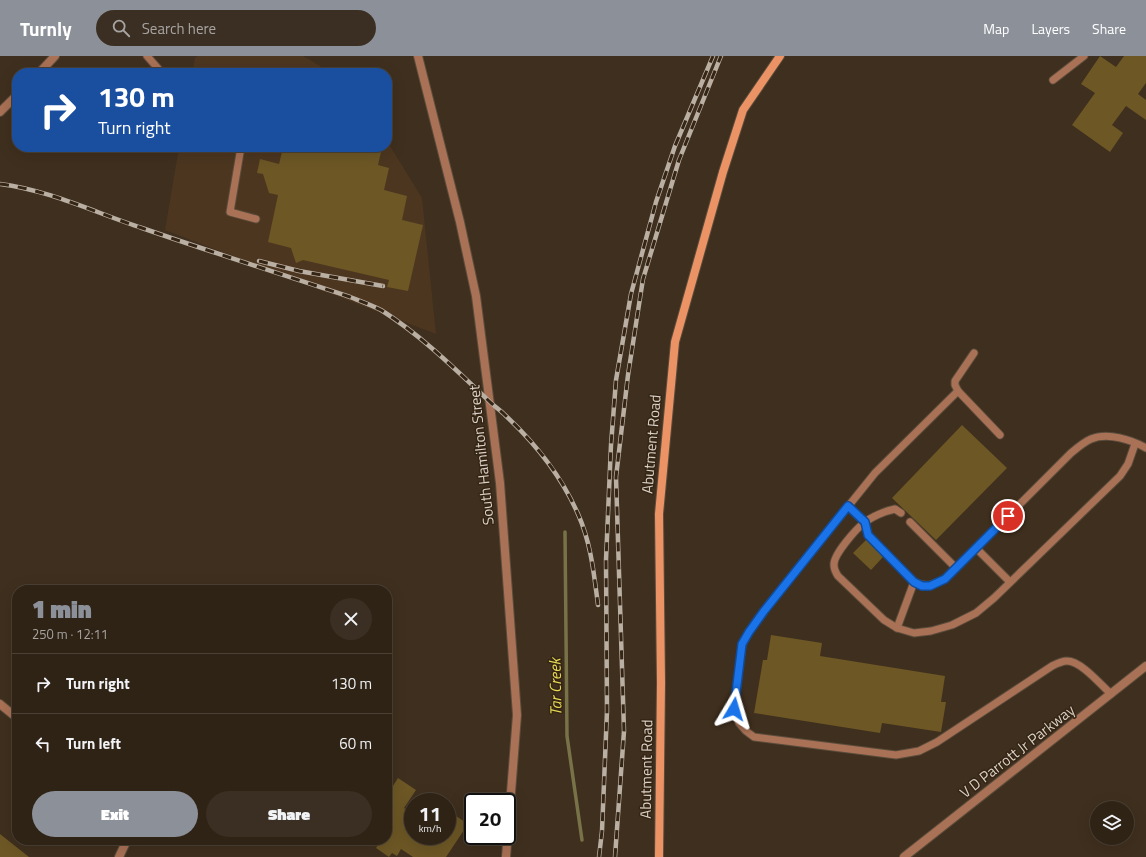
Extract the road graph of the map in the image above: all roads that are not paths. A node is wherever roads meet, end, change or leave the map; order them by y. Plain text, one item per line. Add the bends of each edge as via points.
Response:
1 (55, 56) edge
2 (147, 56) edge
3 (418, 56) edge
4 (780, 56) edge
5 (1084, 56) edge
6 (44, 68) edge
7 (158, 68) edge
8 (1053, 80) dead end
9 (12, 100) edge
10 (0, 112) edge
11 (240, 152) edge
12 (256, 219) dead end
13 (974, 353) dead end
14 (958, 391) junction
15 (1000, 435) dead end
16 (1135, 444) junction
17 (1146, 448) edge
18 (848, 506) junction
19 (900, 513) dead end
20 (865, 522) junction
21 (910, 522) dead end
22 (976, 548) junction
23 (956, 568) junction
24 (914, 582) junction
25 (1010, 582) junction
26 (897, 628) junction
27 (1146, 666) edge
28 (1111, 694) junction
29 (0, 704) edge
30 (12, 714) edge
31 (125, 845) edge
32 (119, 857) edge
33 (506, 857) edge
34 (659, 857) edge
35 (904, 857) edge

1 - 6 street
2 - 7 lane
3 - 33 street, South Hamilton Street via 476,296 500,483 517,715
4 - 34 main road, Abutment Road via 743,110 675,342 659,514
5 - 8 lane
9 - 10 street
11 - 12 lane via 230,212
13 - 14 lane via 955,381
14 - 15 lane
14 - 18 lane via 875,473
16 - 17 lane
16 - 22 lane via 1120,438 1104,436 1084,443
16 - 25 lane via 1128,464 1120,476
18 - 20 lane
18 - 28 lane via 764,611 742,644 734,709 739,723 754,737 896,755 919,751 937,742 1052,666 1065,661 1082,666
19 - 20 lane via 894,509
20 - 24 lane via 868,535
20 - 26 lane via 854,531 839,552 834,561 835,571 884,620
21 - 23 lane
22 - 23 lane
22 - 25 lane
23 - 24 lane via 945,579 930,586
24 - 26 lane
25 - 26 lane via 976,613 952,625 914,633
27 - 28 street, V D Parrott Jr Parkway
28 - 35 street, V D Parrott Jr Parkway
29 - 30 street
31 - 32 street

